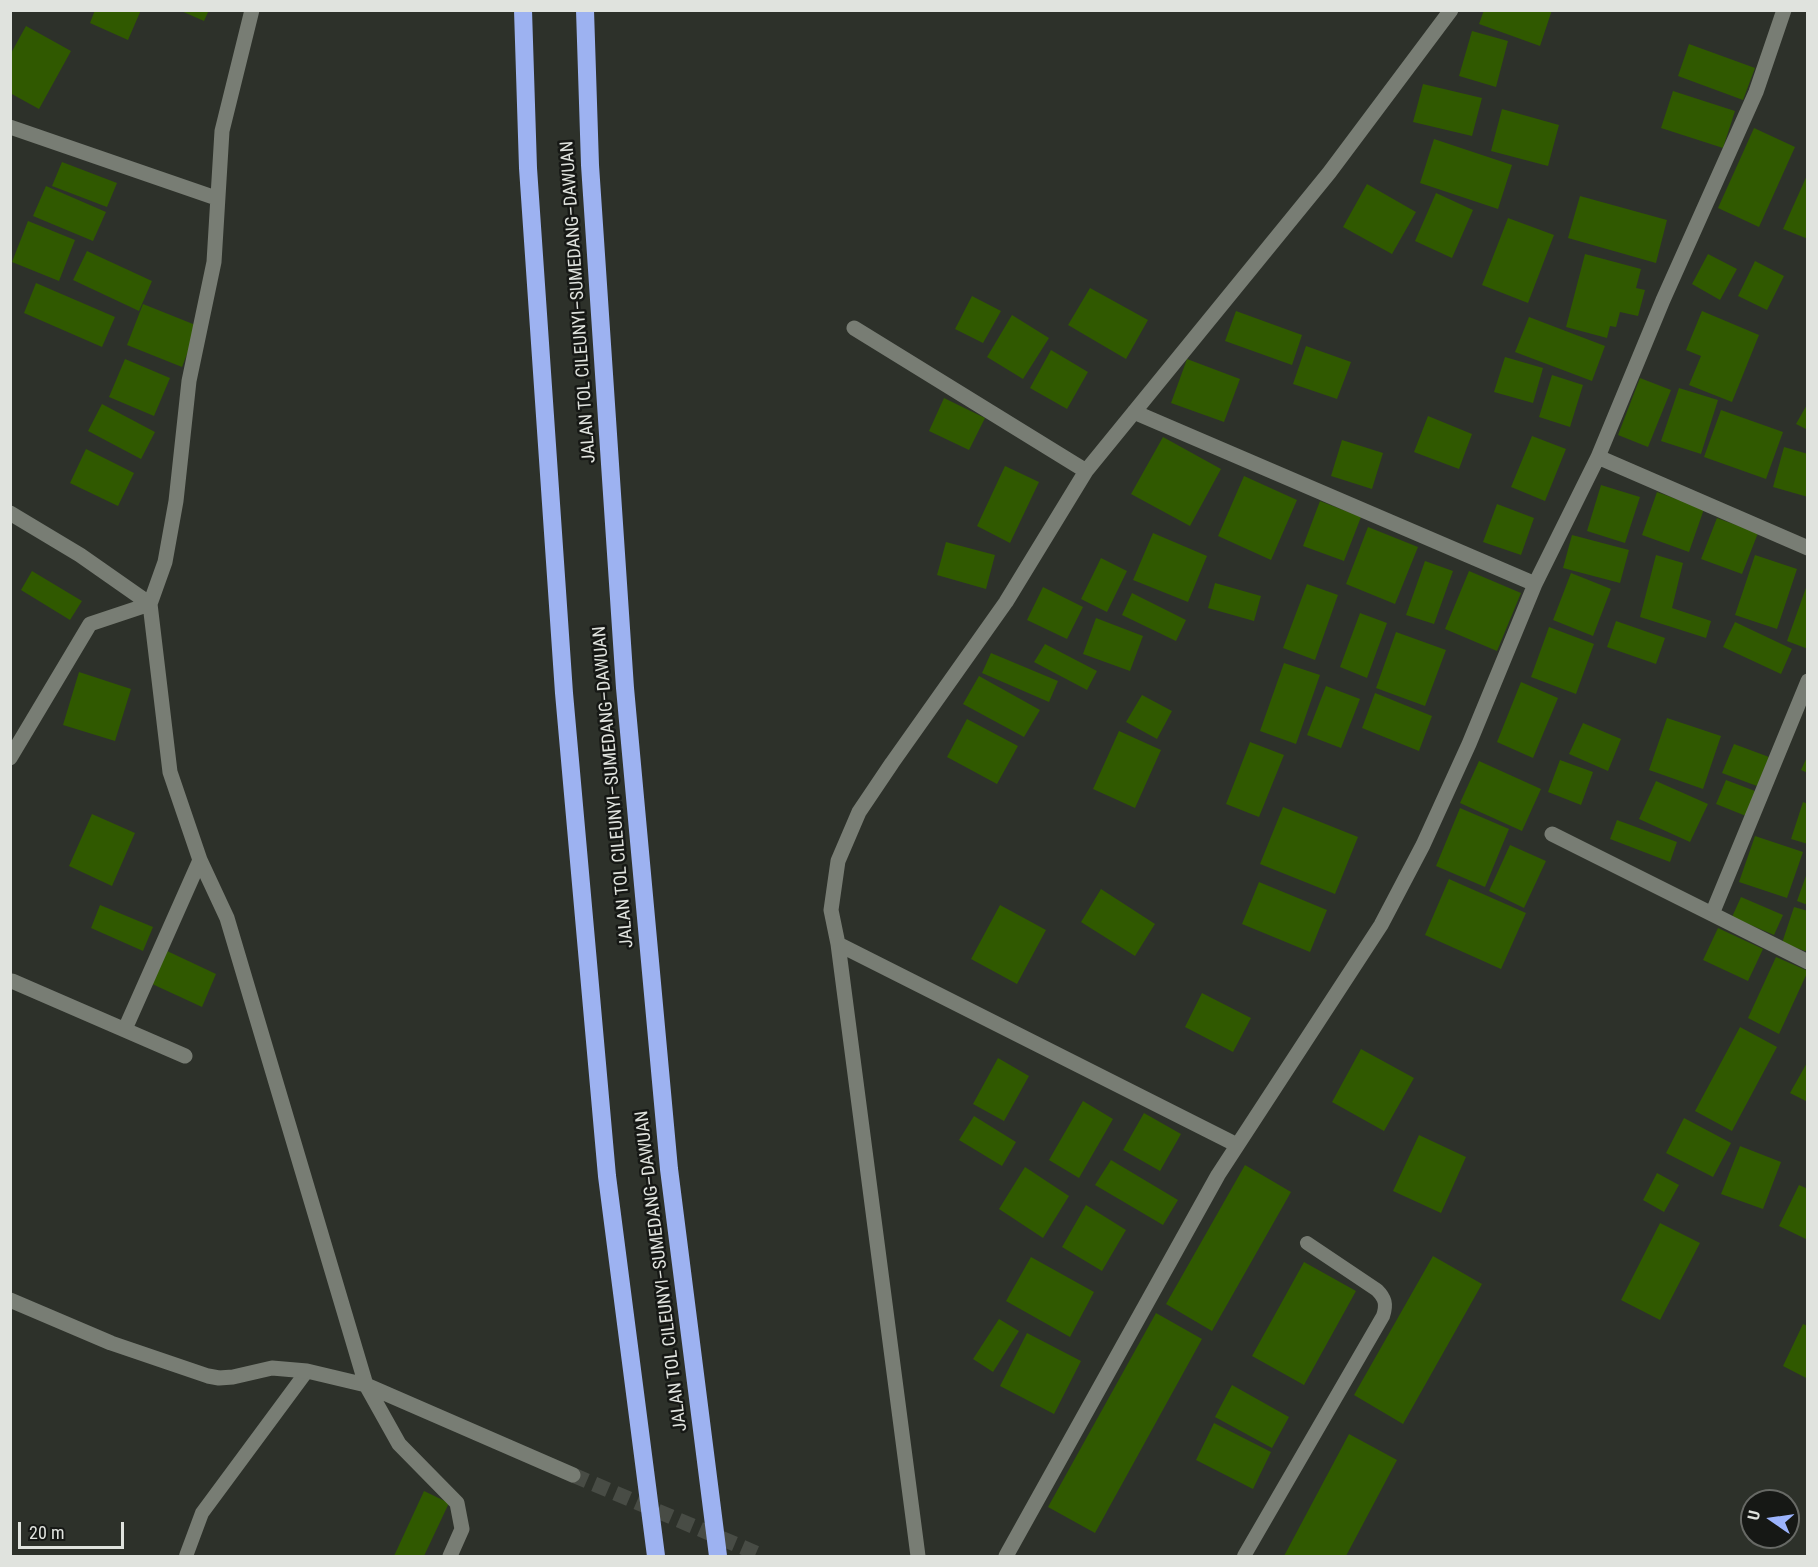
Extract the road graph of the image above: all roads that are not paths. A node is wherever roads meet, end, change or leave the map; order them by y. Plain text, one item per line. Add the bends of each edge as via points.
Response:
1 (252, 10) edge
2 (523, 10) edge
3 (585, 10) edge
4 (1451, 10) edge
5 (1784, 10) edge
6 (10, 127) edge
7 (216, 198) junction
8 (854, 328) dead end
9 (1134, 412) junction
10 (1598, 457) junction
11 (1086, 471) junction
12 (10, 513) edge
13 (1808, 548) edge
14 (1535, 584) junction
15 (150, 604) junction
16 (1808, 681) edge
17 (10, 758) edge
18 (1551, 834) dead end
19 (200, 860) junction
20 (1712, 914) junction
21 (838, 944) junction
22 (1808, 962) edge
23 (12, 981) dead end
24 (125, 1029) junction
25 (185, 1056) dead end
26 (1237, 1146) junction
27 (1307, 1243) dead end
28 (10, 1300) edge
29 (307, 1371) junction
30 (366, 1384) junction
31 (573, 1475) tunnel mouth
32 (186, 1557) edge
33 (450, 1557) edge
34 (656, 1557) edge
35 (718, 1557) edge
36 (918, 1557) edge
37 (1006, 1557) edge
38 (1244, 1557) edge

1 - 7 street via 222,130
2 - 34 highway via 528,168 564,693 607,1176
3 - 35 highway, JALAN TOL CILEUNYI–SUMEDANG–DAWUAN via 590,165 625,688 669,1169
4 - 9 street via 1329,174
5 - 10 street via 1756,92
6 - 7 street
7 - 15 street via 214,262 189,381 176,501 165,562
8 - 11 street
9 - 11 street
9 - 14 street
10 - 13 street
10 - 14 street
11 - 21 street via 1006,602 859,812 838,861 831,910
12 - 15 street
14 - 26 street via 1424,845 1381,925
15 - 17 street via 90,624
15 - 19 street via 170,772
16 - 20 street
18 - 20 street
19 - 24 street
19 - 30 street via 227,918
20 - 22 street
21 - 26 street
21 - 36 street
23 - 24 street
24 - 25 street
26 - 37 street
27 - 38 lane via 1377,1290 1386,1307
28 - 29 street via 111,1343 208,1376 233,1377 272,1368
29 - 30 street
29 - 32 lane via 202,1513
30 - 31 street
30 - 33 street via 399,1444 457,1503 462,1529

